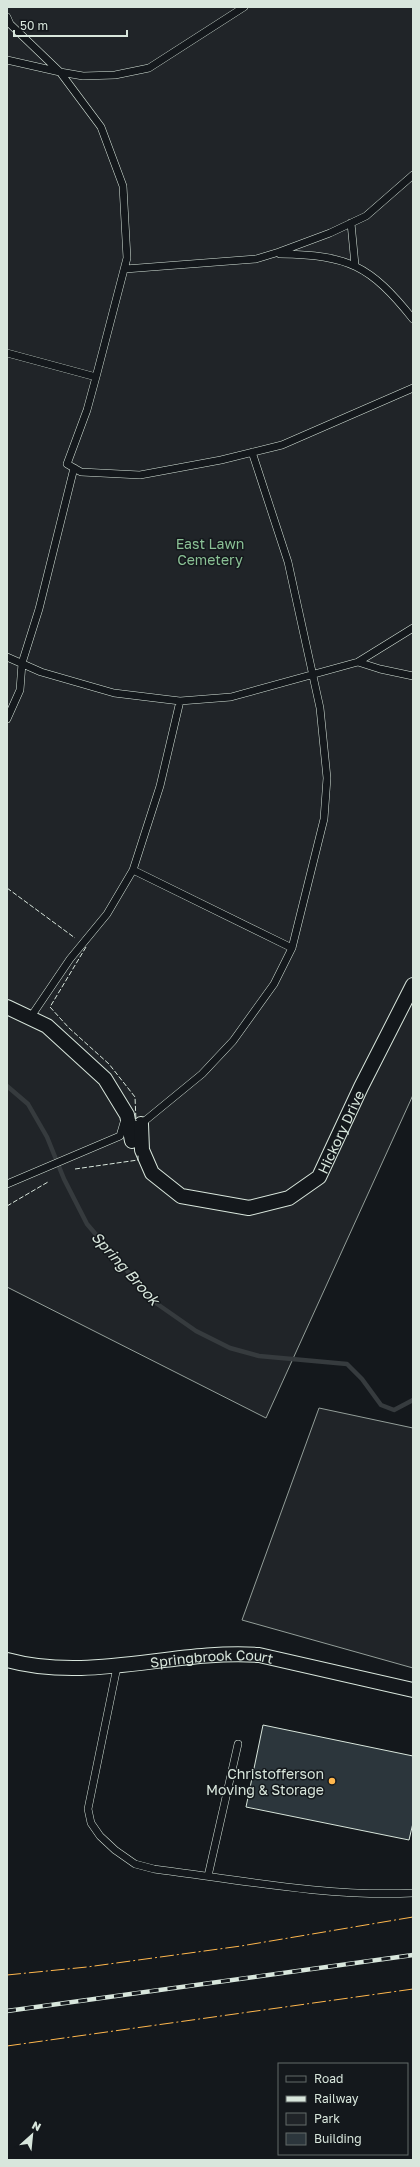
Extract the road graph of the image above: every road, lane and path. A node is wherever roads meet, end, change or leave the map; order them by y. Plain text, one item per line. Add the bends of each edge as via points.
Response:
1 (244, 7) edge
2 (7, 17) edge
3 (7, 60) edge
4 (60, 72) junction
5 (413, 175) edge
6 (351, 224) junction
7 (274, 254) junction
8 (355, 265) junction
9 (124, 269) junction
10 (413, 318) edge
11 (7, 353) edge
12 (96, 377) junction
13 (413, 388) edge
14 (252, 452) junction
15 (74, 468) junction
16 (413, 628) edge
17 (7, 657) edge
18 (358, 662) junction
19 (22, 663) junction
20 (314, 675) junction
21 (413, 676) edge
22 (180, 701) junction
23 (7, 719) edge
24 (133, 870) junction
25 (292, 948) junction
26 (413, 985) edge
27 (7, 1007) edge
28 (30, 1018) junction
29 (127, 1115) junction
30 (141, 1124) joint
31 (132, 1141) dead end
32 (7, 1184) edge
33 (7, 1660) edge
34 (118, 1667) junction
35 (413, 1690) edge
36 (238, 1744) dead end
37 (208, 1876) junction
38 (413, 1893) edge

1 - 4 lane via 149,68 115,75 83,76
2 - 4 lane via 10,24
3 - 4 lane
4 - 9 lane via 101,127 123,186 127,258
5 - 6 lane via 366,216
6 - 7 lane
6 - 8 lane
7 - 8 lane via 309,254 336,258
7 - 9 lane via 256,259
8 - 10 lane via 387,288
9 - 12 lane
11 - 12 lane
12 - 15 lane via 67,464
13 - 14 lane via 282,444
14 - 15 lane via 140,475 81,472
14 - 20 lane via 288,562
15 - 19 lane via 39,609
16 - 18 lane
17 - 19 lane
18 - 20 lane
18 - 21 lane
19 - 22 lane via 41,672 114,693
19 - 23 lane via 20,690
20 - 22 lane via 231,697
20 - 25 lane via 327,778 324,819
22 - 24 lane via 160,786
24 - 25 lane
24 - 28 lane via 107,914 70,959
25 - 30 lane via 274,984 233,1041 202,1074
26 - 30 street, Hickory Drive via 319,1177 289,1198 250,1208 181,1196 152,1173 142,1150
27 - 28 street
28 - 29 street via 52,1030 105,1079
29 - 31 street
29 - 32 lane via 120,1136
33 - 34 street, Springbrook Court via 40,1666
34 - 35 street, Springbrook Court via 234,1653
34 - 37 lane via 88,1809 91,1823 110,1845 134,1864
36 - 37 lane
37 - 38 lane via 311,1889 379,1894

